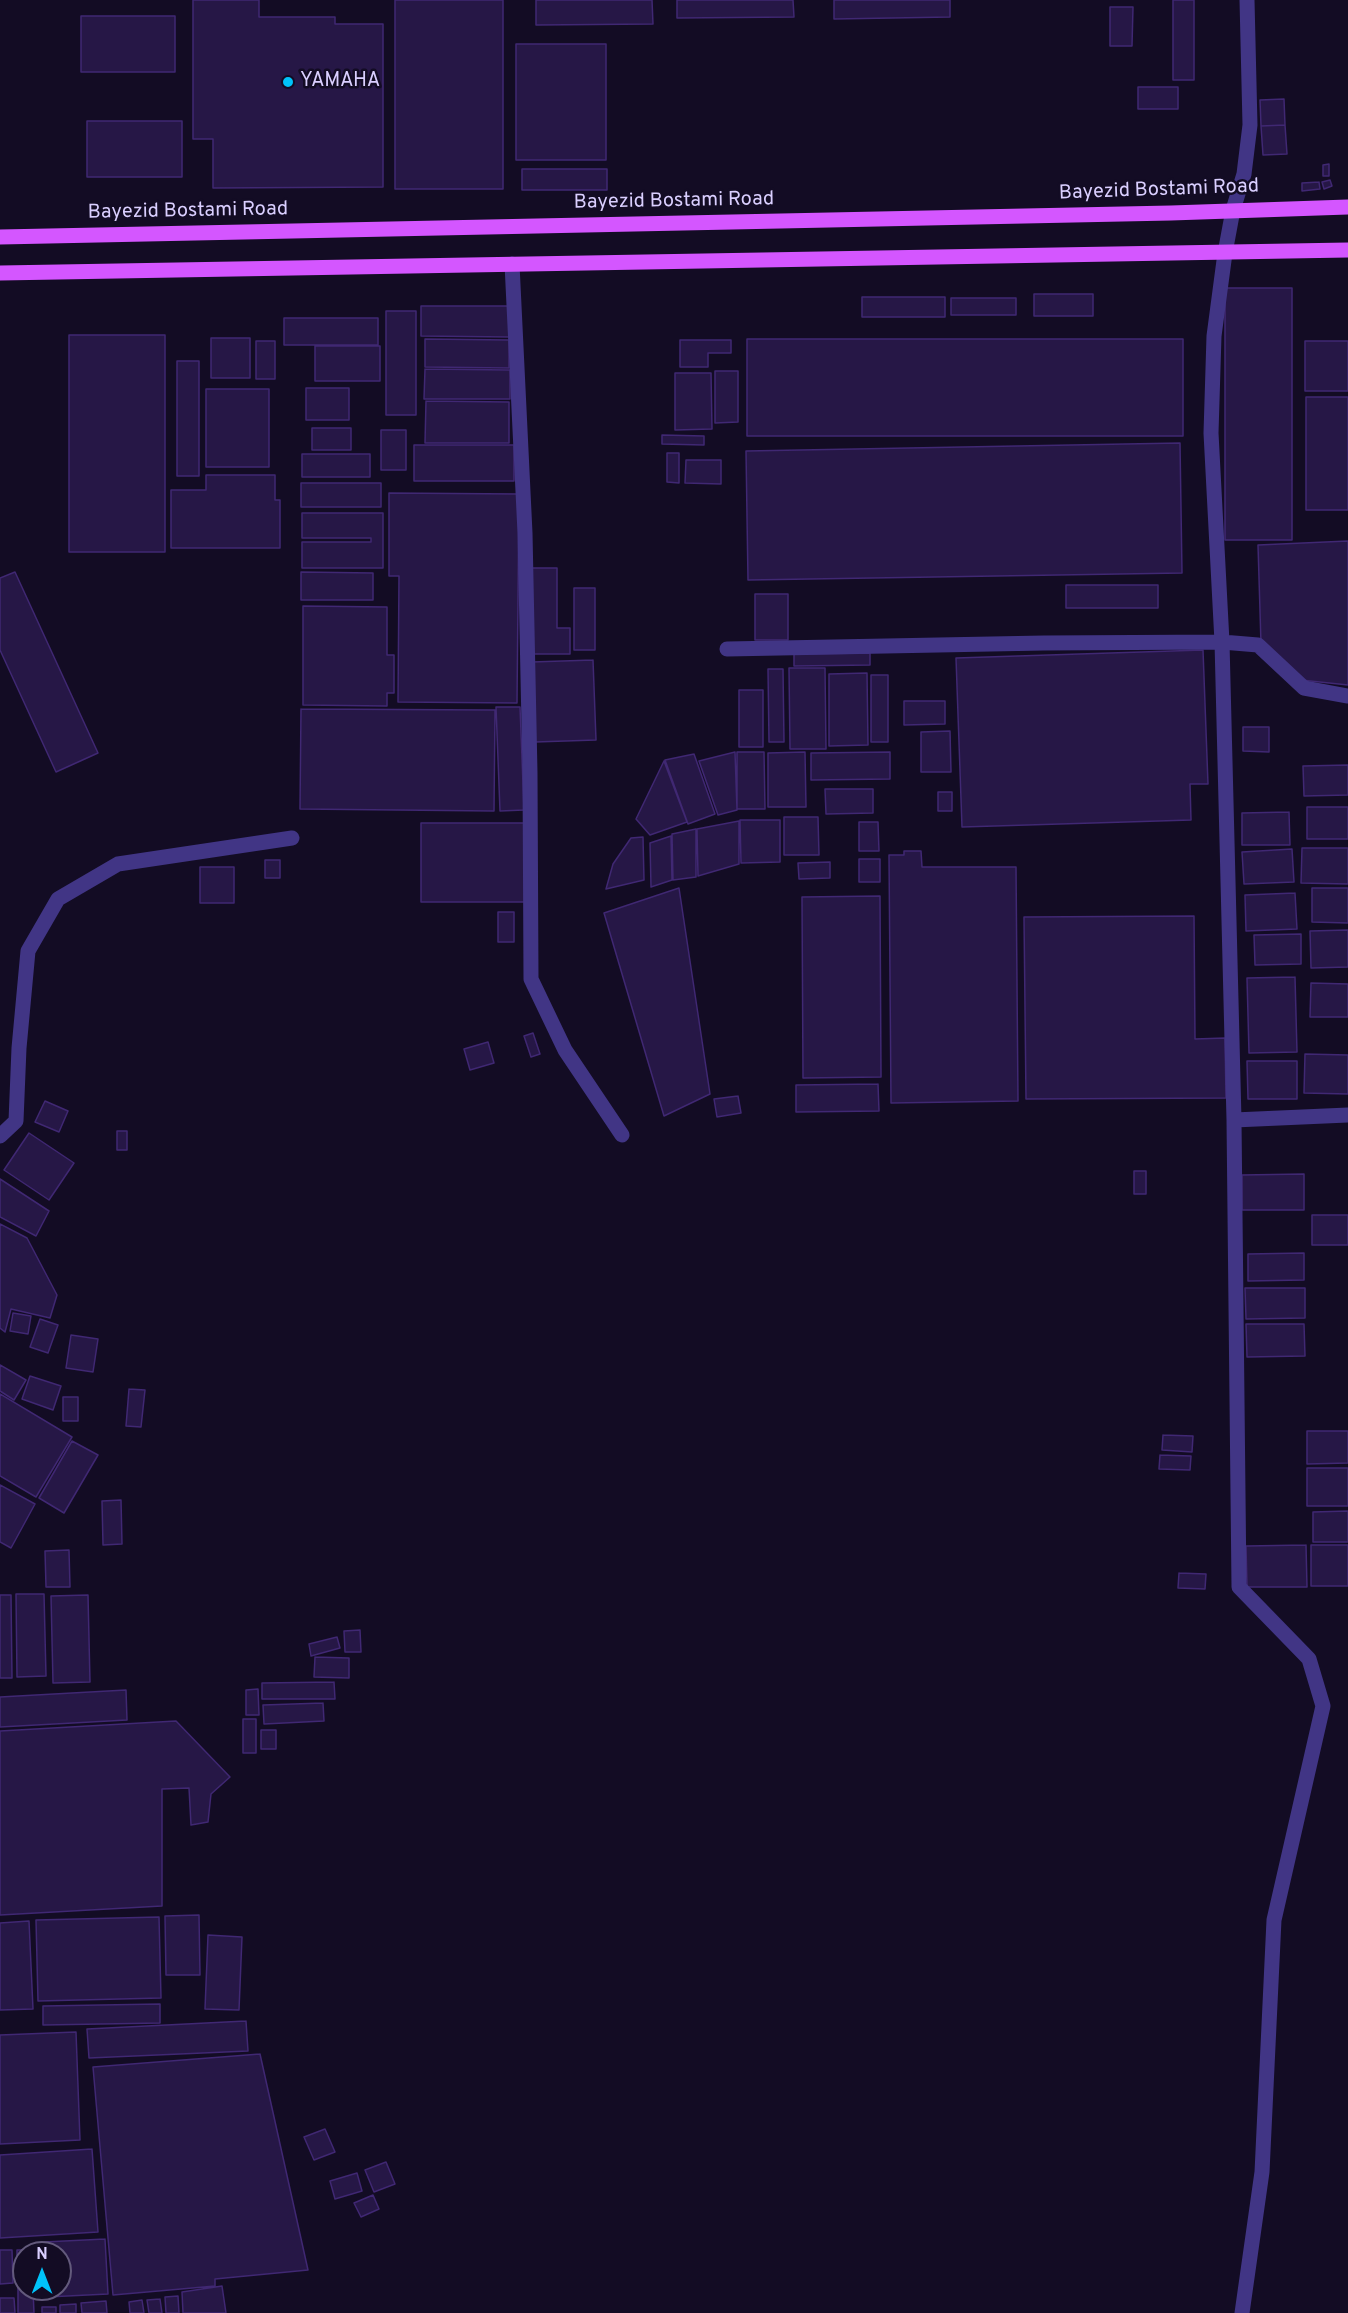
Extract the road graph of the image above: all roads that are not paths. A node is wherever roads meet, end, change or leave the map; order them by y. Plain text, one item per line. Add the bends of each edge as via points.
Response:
1 (1247, 0) edge
2 (1348, 207) edge
3 (1233, 210) junction
4 (0, 237) edge
5 (1348, 250) edge
6 (1225, 253) junction
7 (512, 264) junction
8 (0, 273) edge
9 (1222, 642) junction
10 (727, 649) dead end
11 (1348, 696) edge
12 (292, 838) dead end
13 (1348, 1116) edge
14 (1234, 1120) junction
15 (622, 1135) dead end
16 (0, 1136) edge
17 (1242, 2313) edge

1 - 3 street via 1250,125 1244,174
2 - 3 main road, Bayezid Bostami Road
3 - 4 main road, Bayezid Bostami Road
3 - 6 street
5 - 6 main road
6 - 7 main road
6 - 9 street via 1214,336 1211,433
7 - 8 main road
7 - 15 street via 525,533 531,979 565,1050
9 - 10 street
9 - 11 street via 1258,645 1304,688
9 - 14 street
12 - 16 street via 118,864 58,899 28,951 16,1120
13 - 14 street
14 - 17 street via 1239,1587 1309,1659 1323,1706 1274,1920 1262,2172

